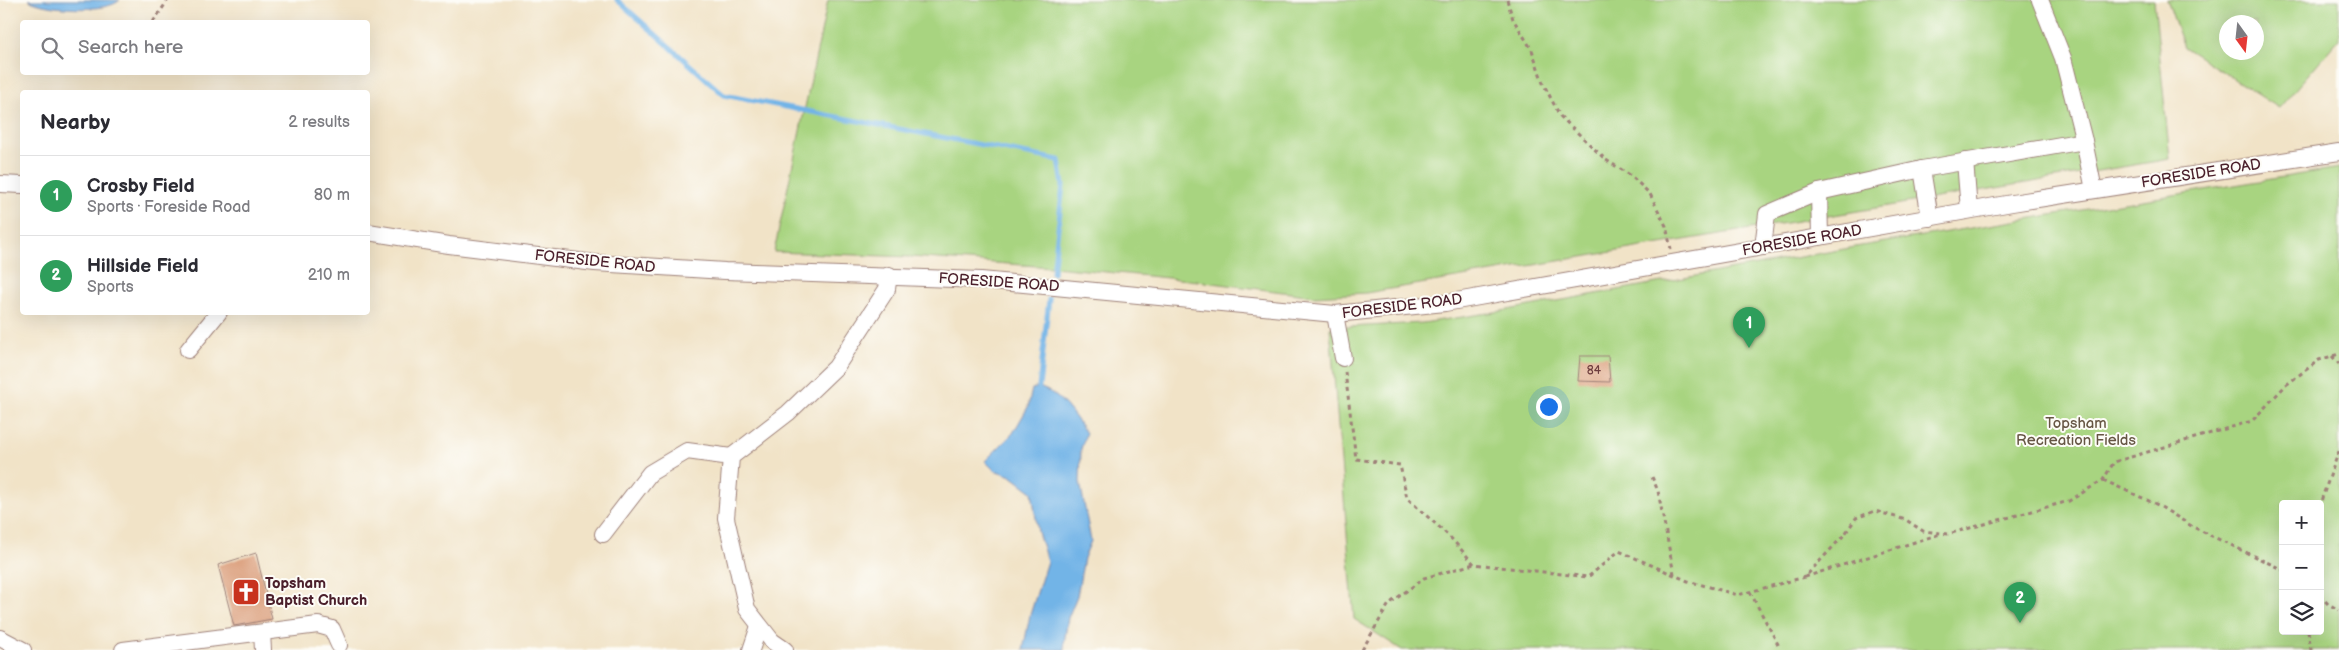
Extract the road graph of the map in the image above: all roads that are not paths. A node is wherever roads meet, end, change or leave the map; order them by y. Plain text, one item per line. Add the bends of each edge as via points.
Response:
1 (2040, 0) edge
2 (2084, 141) junction
3 (2339, 152) edge
4 (1965, 161) junction
5 (1922, 169) junction
6 (0, 184) edge
7 (20, 185) edge
8 (2094, 190) junction
9 (1819, 192) junction
10 (1970, 210) junction
11 (1930, 218) junction
12 (370, 232) edge
13 (1820, 237) junction
14 (1763, 247) junction
15 (889, 275) junction
16 (1335, 314) junction
17 (217, 315) edge
18 (188, 350) dead end
19 (1343, 358) road end
20 (730, 457) junction
21 (603, 534) dead end
22 (759, 626) junction
23 (262, 633) junction
24 (0, 638) edge
25 (339, 645) dead end
26 (167, 648) edge
27 (23, 650) edge
28 (123, 650) edge
29 (263, 650) edge
30 (751, 650) edge
31 (785, 650) edge

1 - 2 street via 2063,58
2 - 4 street
2 - 8 street
3 - 8 street, FORESIDE ROAD
4 - 5 street
4 - 10 street
5 - 9 street
5 - 11 street
6 - 7 street
8 - 10 street, FORESIDE ROAD
9 - 13 street
9 - 14 street via 1767,214
10 - 11 street, FORESIDE ROAD
11 - 13 street, FORESIDE ROAD
12 - 15 street, FORESIDE ROAD via 595,263 725,271
13 - 14 street, FORESIDE ROAD
14 - 16 street, FORESIDE ROAD via 1445,303
15 - 16 street, FORESIDE ROAD via 1000,281
15 - 20 street via 886,289 836,367 788,413
16 - 19 street
17 - 18 street
20 - 21 street via 686,451 650,473
20 - 22 street via 726,518 747,609
22 - 30 street
22 - 31 street
23 - 25 street via 318,625 332,628
23 - 26 street
23 - 29 street
24 - 27 street
26 - 28 street

